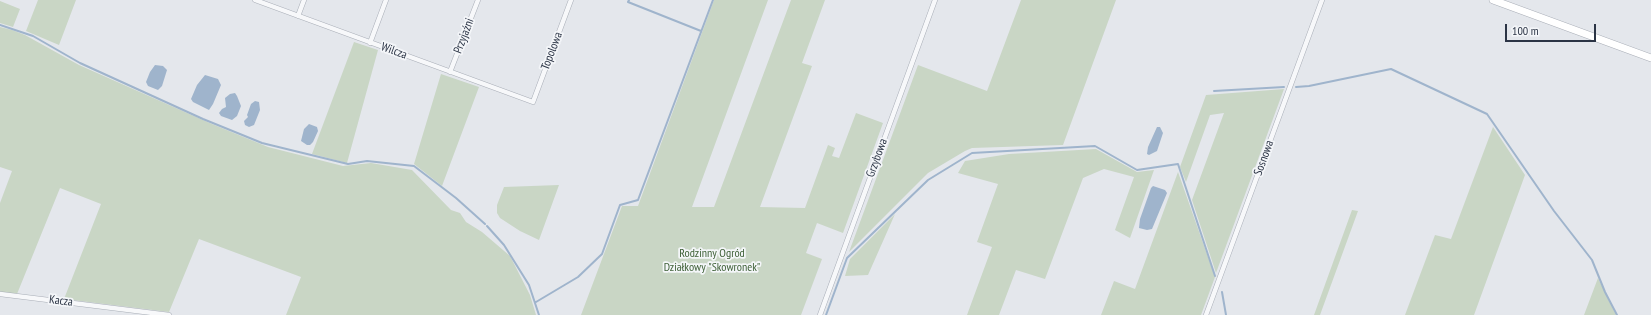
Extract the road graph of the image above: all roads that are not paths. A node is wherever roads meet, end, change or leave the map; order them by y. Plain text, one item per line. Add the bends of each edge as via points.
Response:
1 (255, 0) edge
2 (304, 0) edge
3 (386, 0) edge
4 (478, 0) edge
5 (571, 0) edge
6 (935, 0) edge
7 (1322, 0) edge
8 (1493, 0) edge
9 (298, 16) junction
10 (370, 43) junction
11 (1651, 58) edge
12 (450, 72) junction
13 (533, 102) joint
14 (0, 294) edge
15 (169, 315) edge
16 (820, 315) edge
17 (1206, 315) edge

1 - 9 street, Wilcza
2 - 9 street
3 - 10 street
4 - 12 street, Przyjaźni
5 - 13 street, Topolowa
6 - 16 street, Grzybowa
7 - 17 street, Sosnowa
8 - 11 street
9 - 10 street, Wilcza
10 - 12 street, Wilcza
12 - 13 street, Wilcza
14 - 15 street, Kacza

